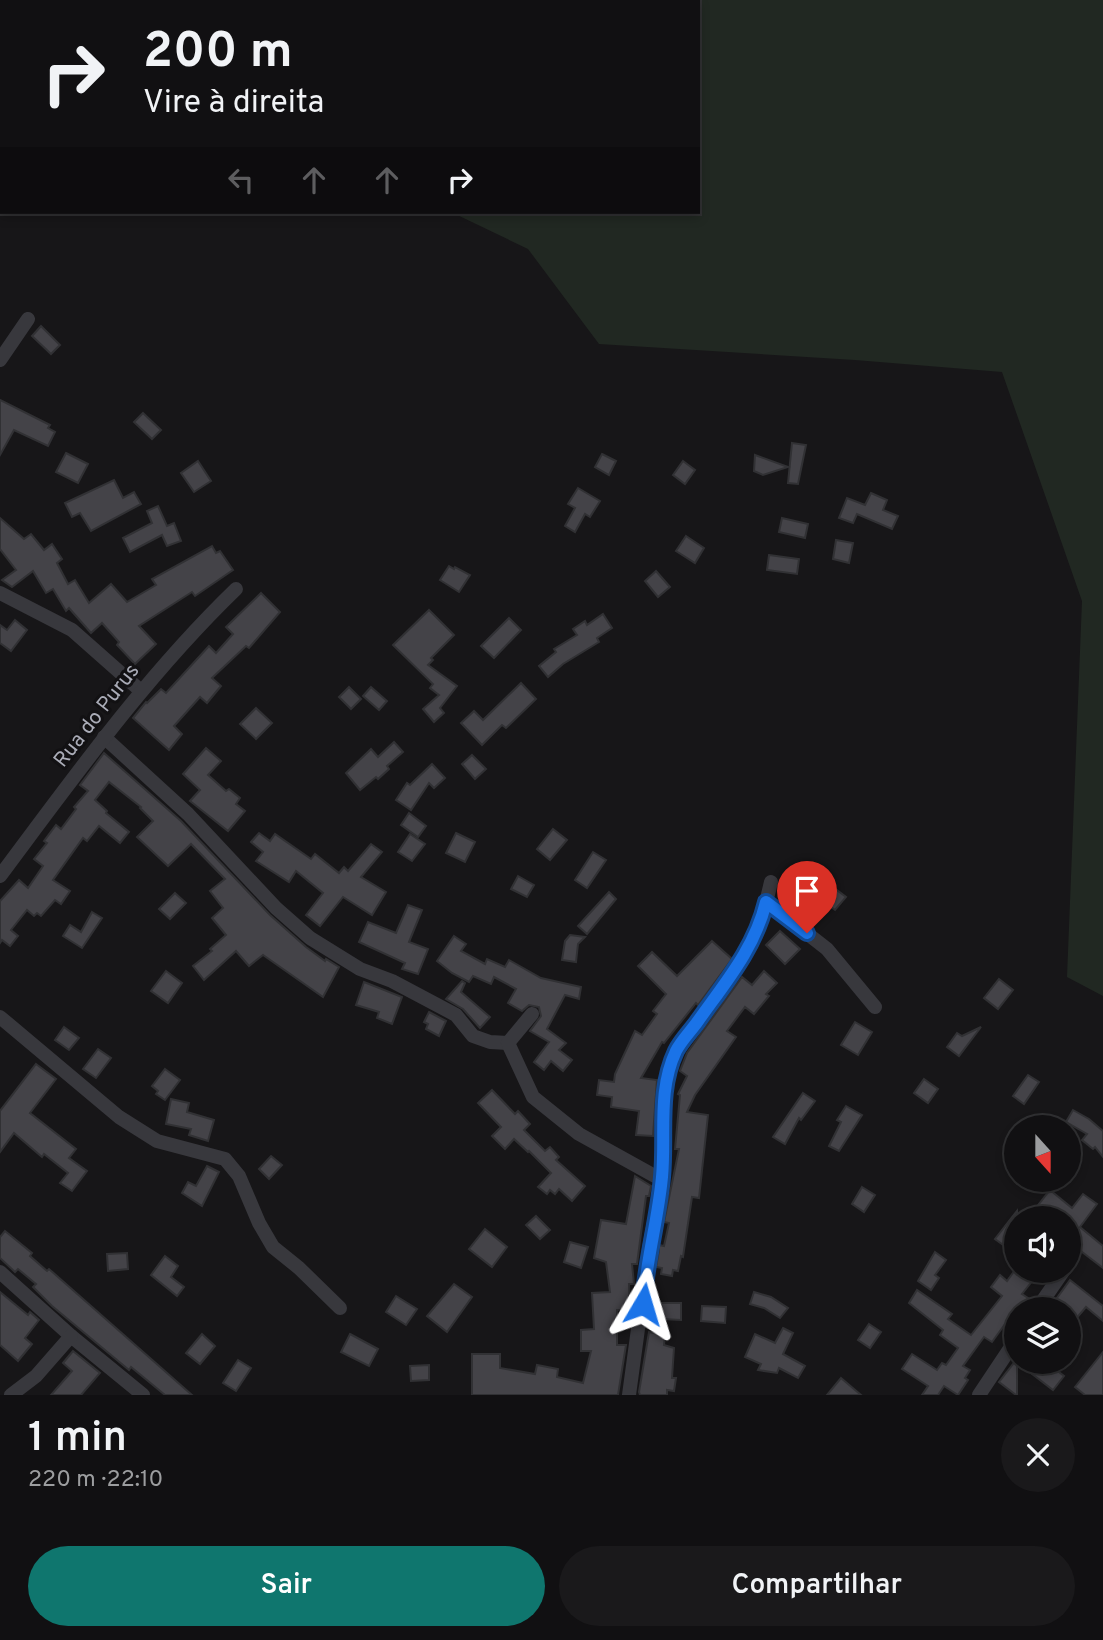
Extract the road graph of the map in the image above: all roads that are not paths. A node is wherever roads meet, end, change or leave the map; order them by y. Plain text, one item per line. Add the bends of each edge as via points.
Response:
1 (28, 319) dead end
2 (0, 360) edge
3 (236, 589) dead end
4 (0, 593) edge
5 (141, 691) junction
6 (104, 737) junction
7 (0, 876) edge
8 (771, 882) dead end
9 (766, 902) junction
10 (875, 1007) dead end
11 (533, 1014) dead end
12 (0, 1017) edge
13 (508, 1043) junction
14 (662, 1180) junction
15 (0, 1272) edge
16 (340, 1308) dead end
17 (71, 1336) junction
18 (1004, 1358) edge
19 (140, 1394) edge
20 (10, 1395) edge
21 (629, 1395) edge
22 (979, 1395) edge

1 - 2 street
3 - 5 street, Rua do Purus
4 - 5 street via 72,630
5 - 6 street, Rua do Purus
6 - 7 street, Rua do Purus
6 - 13 street via 188,814 310,938 360,969 456,1015 473,1036
8 - 9 street
9 - 10 street via 827,949
9 - 14 street via 758,930 737,970 677,1051 666,1083
11 - 13 street
12 - 16 street via 147,1135 225,1159 239,1176 273,1247
13 - 14 street via 533,1097 579,1134
14 - 21 street
15 - 17 street
17 - 19 street
17 - 20 street via 25,1387
18 - 22 street

